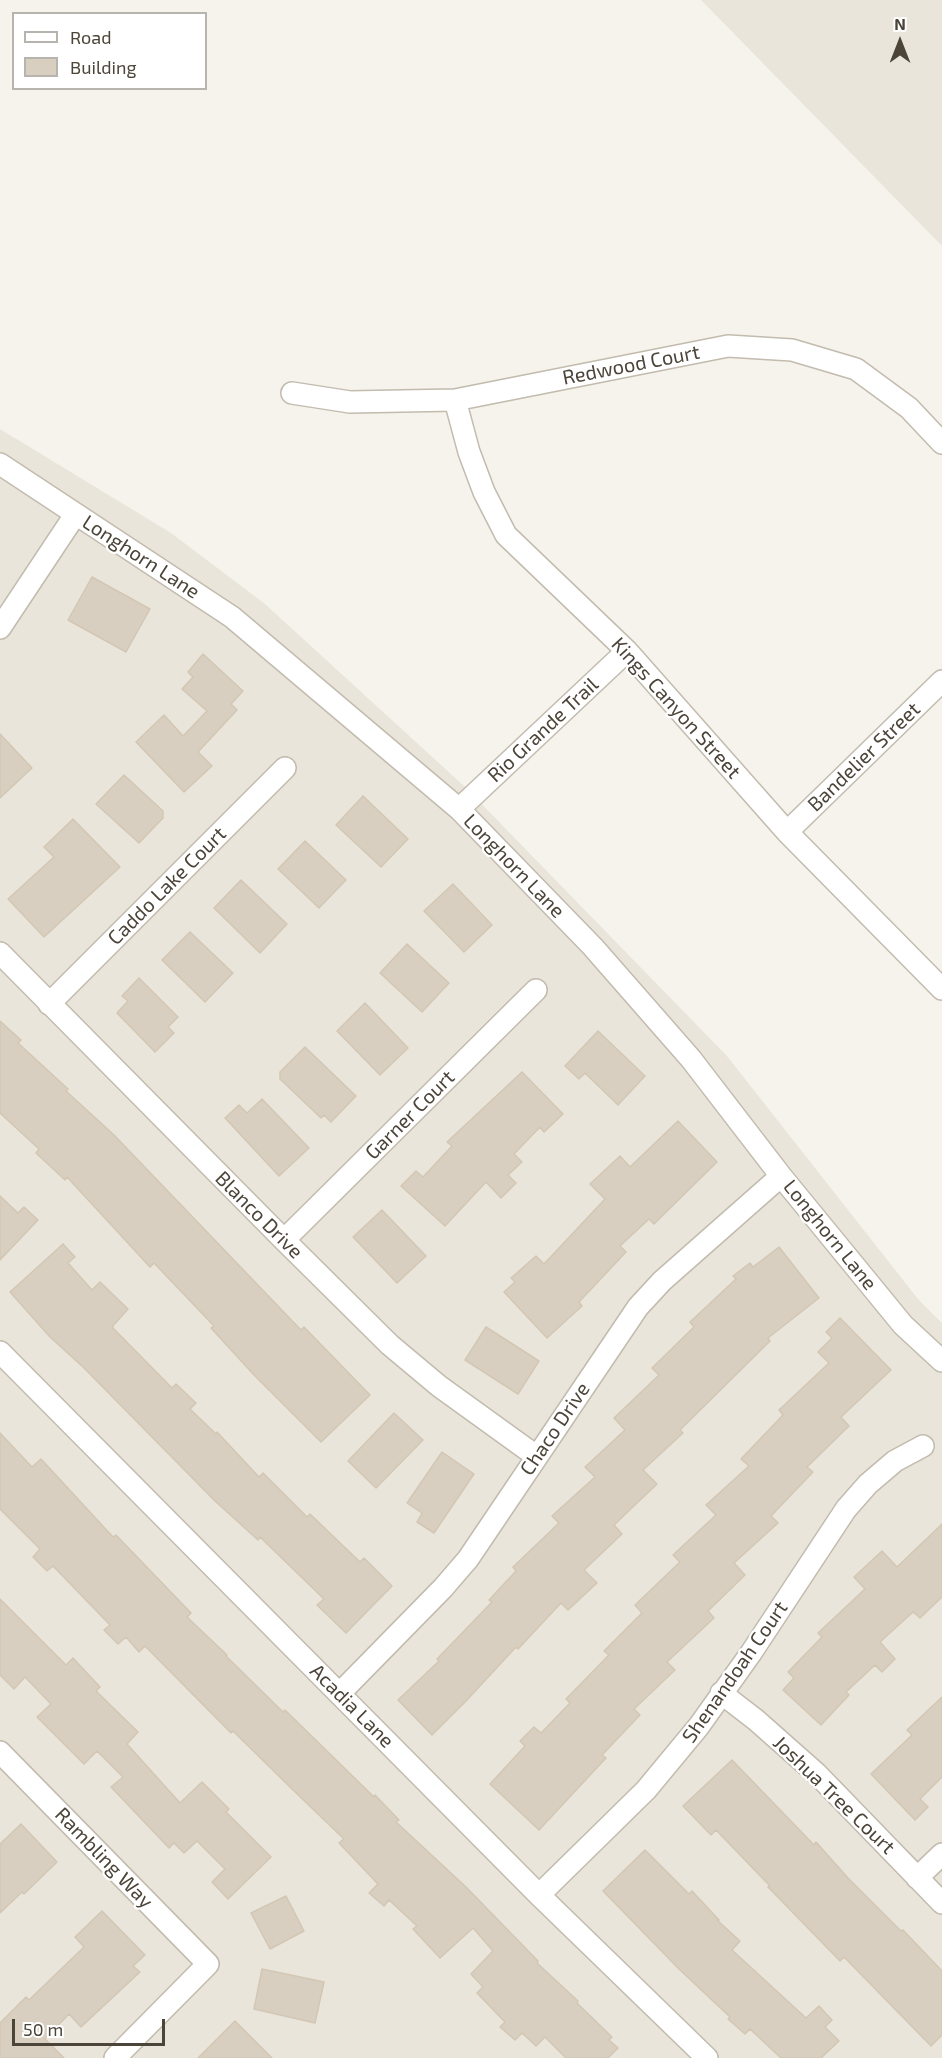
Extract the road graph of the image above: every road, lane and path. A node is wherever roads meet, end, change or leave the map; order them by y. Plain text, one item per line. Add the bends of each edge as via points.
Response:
1 (292, 393) dead end
2 (455, 400) junction
3 (942, 443) edge
4 (0, 464) edge
5 (75, 515) junction
6 (0, 628) edge
7 (627, 651) junction
8 (942, 681) edge
9 (285, 768) dead end
10 (459, 809) junction
11 (787, 832) junction
12 (0, 953) edge
13 (942, 989) edge
14 (536, 990) dead end
15 (49, 1004) junction
16 (781, 1176) junction
17 (284, 1240) junction
18 (0, 1352) edge
19 (942, 1361) edge
20 (923, 1446) dead end
21 (536, 1456) junction
22 (340, 1693) junction
23 (721, 1693) junction
24 (3, 1762) edge
25 (942, 1854) edge
26 (917, 1878) junction
27 (539, 1895) junction
28 (942, 1903) edge
29 (115, 2058) edge
30 (707, 2058) edge

1 - 2 street, Redwood Court via 350,402
2 - 3 street, Redwood Court via 728,346 792,350 856,369 909,408
2 - 7 street, Kings Canyon Street via 484,492 506,535
4 - 5 street, Longhorn Lane
5 - 6 street
5 - 10 street, Longhorn Lane via 232,617
7 - 10 street, Rio Grande Trail
7 - 11 street, Kings Canyon Street
8 - 11 street, Bandelier Street
9 - 15 street, Caddo Lake Court
10 - 16 street, Longhorn Lane via 593,947 691,1059
11 - 13 street, Kings Canyon Street
12 - 15 street, Blanco Drive
14 - 17 street, Garner Court
15 - 17 street, Blanco Drive
16 - 19 street, Longhorn Lane via 903,1325
16 - 21 street, Chaco Drive via 638,1307
17 - 21 street, Blanco Drive via 412,1364
18 - 22 street, Acadia Lane
20 - 23 street, Shenandoah Court via 896,1461 846,1509
21 - 22 street, Chaco Drive via 468,1559
22 - 27 street, Acadia Lane
23 - 26 street, Joshua Tree Court via 817,1774
23 - 27 street, Shenandoah Court via 646,1790
24 - 29 street, Rambling Way via 208,1964
25 - 26 street
26 - 28 street, Joshua Tree Court
27 - 30 street, Acadia Lane

